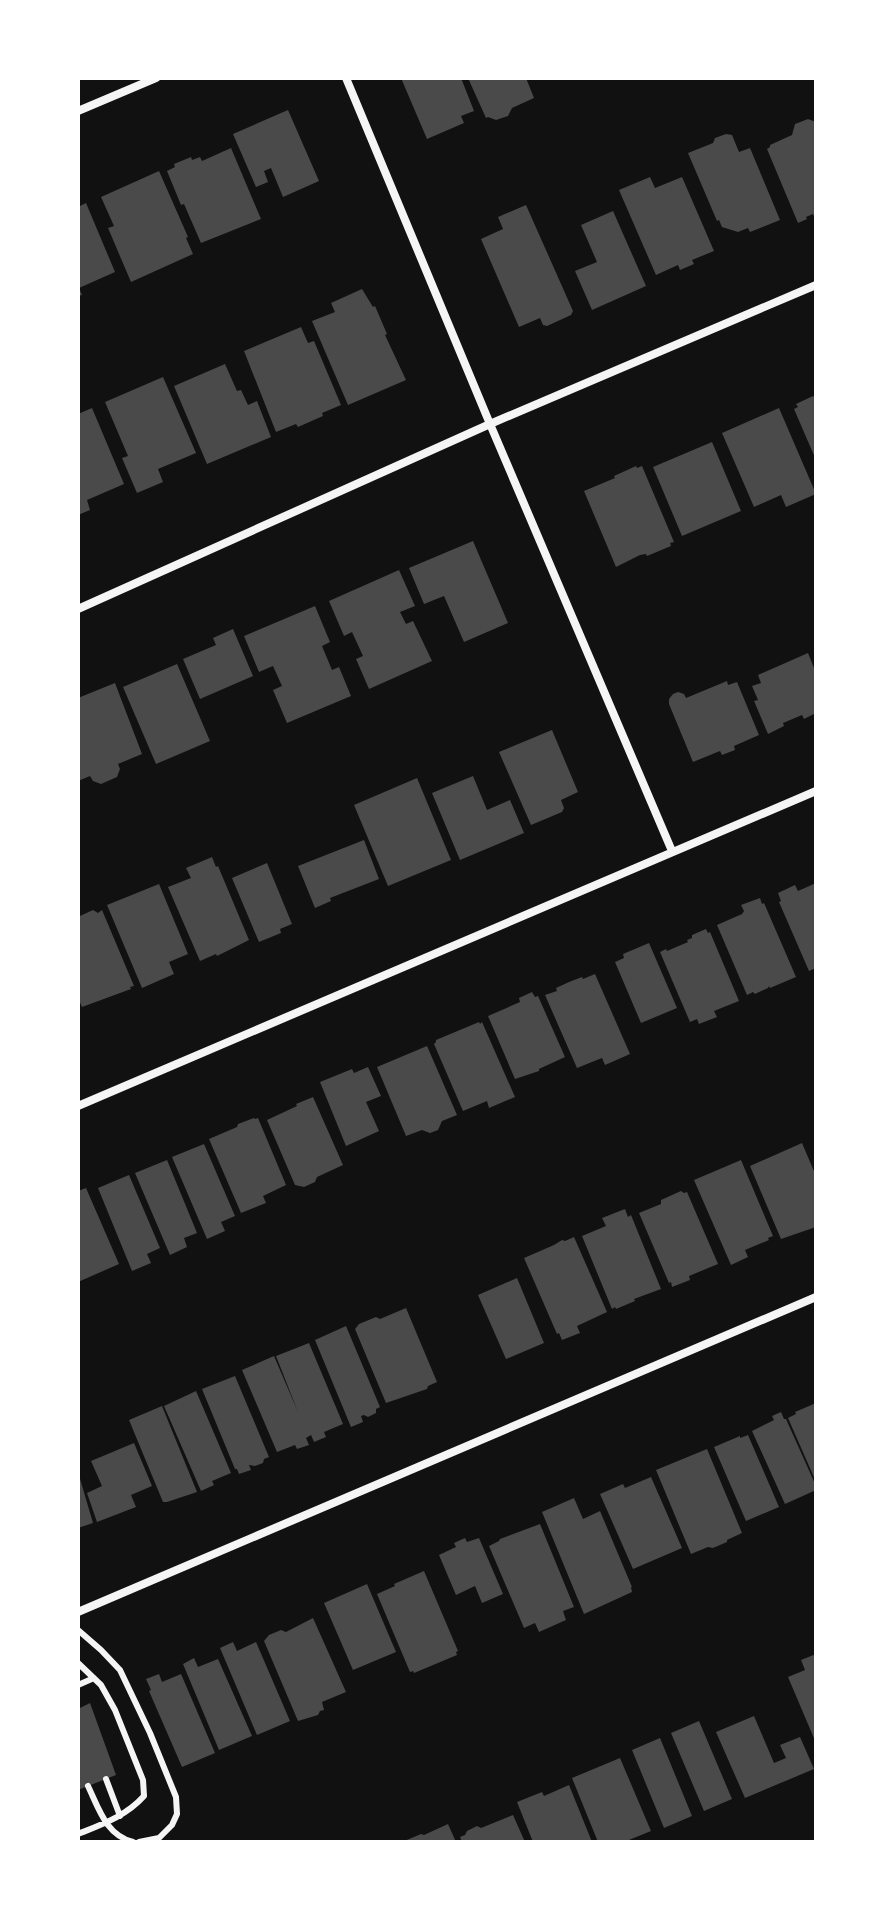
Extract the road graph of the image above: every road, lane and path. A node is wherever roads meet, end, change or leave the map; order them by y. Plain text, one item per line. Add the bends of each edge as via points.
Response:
1 (156, 78) edge
2 (346, 78) edge
3 (78, 111) edge
4 (816, 285) edge
5 (490, 424) junction
6 (78, 609) edge
7 (816, 791) edge
8 (672, 851) junction
9 (78, 1106) edge
10 (816, 1297) edge
11 (78, 1612) edge
12 (78, 1630) edge
13 (78, 1663) edge
14 (94, 1678) junction
15 (78, 1685) edge
16 (106, 1779) dead end
17 (88, 1786) dead end
18 (120, 1816) junction
19 (105, 1824) junction
20 (79, 1831) edge
21 (136, 1842) edge

1 - 3 street
2 - 5 street
4 - 5 street
5 - 6 street
5 - 8 street
7 - 8 street
8 - 9 street
10 - 11 street
12 - 21 lane via 120,1670 176,1797 172,1825 159,1838
13 - 14 lane
14 - 15 lane
14 - 18 lane via 115,1710 143,1780 144,1796
16 - 18 lane
17 - 19 lane
18 - 19 lane
19 - 20 lane
19 - 21 lane via 122,1839

